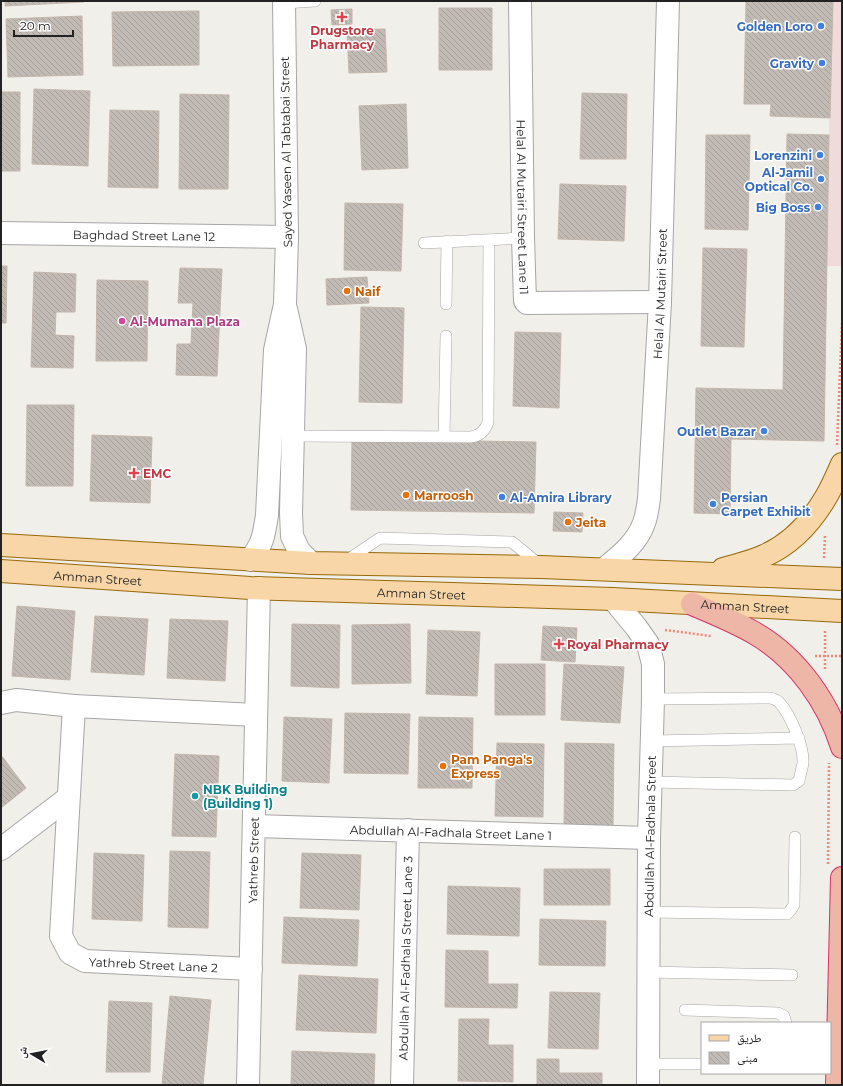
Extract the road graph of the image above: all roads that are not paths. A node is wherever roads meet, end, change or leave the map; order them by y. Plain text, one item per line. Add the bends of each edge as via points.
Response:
1 (315, 1) edge
2 (520, 1) edge
3 (668, 1) edge
4 (284, 2) edge
5 (1, 232) edge
6 (287, 237) junction
7 (523, 238) junction
8 (490, 240) junction
9 (424, 242) dead end
10 (447, 242) junction
11 (660, 302) junction
12 (285, 304) junction
13 (446, 304) dead end
14 (446, 336) dead end
15 (293, 436) junction
16 (444, 437) junction
17 (842, 464) edge
18 (1, 545) edge
19 (250, 560) junction
20 (311, 563) junction
21 (604, 569) junction
22 (1, 571) edge
23 (705, 574) junction
24 (842, 579) edge
25 (259, 588) junction
26 (613, 599) junction
27 (692, 604) junction
28 (842, 610) edge
29 (653, 699) junction
30 (1, 703) edge
31 (74, 706) junction
32 (256, 715) junction
33 (799, 738) junction
34 (651, 741) junction
35 (842, 747) edge
36 (650, 782) junction
37 (68, 798) junction
38 (254, 826) junction
39 (408, 830) junction
40 (796, 837) dead end
41 (649, 838) junction
42 (1, 849) edge
43 (842, 878) edge
44 (649, 912) junction
45 (841, 957) edge
46 (251, 970) junction
47 (648, 972) junction
48 (792, 974) dead end
49 (686, 1010) dead end
50 (786, 1022) edge
51 (648, 1064) junction
52 (701, 1064) edge
53 (248, 1085) edge
54 (402, 1085) edge
55 (648, 1085) edge
56 (837, 1085) edge

1 - 4 lane
2 - 7 street, Helal Al Mutairi Street Lane 11
3 - 11 street, Helal Al Mutairi Street
4 - 6 street, Sayed Yaseen Al Tabtabai Street
5 - 6 street, Baghdad Street Lane 12
6 - 12 street, Sayed Yaseen Al Tabtabai Street
7 - 8 lane
7 - 11 street, Helal Al Mutairi Street Lane 11 via 527,303
8 - 10 lane
8 - 16 lane via 488,422 486,428 477,436
9 - 10 lane
10 - 13 lane
11 - 21 street, Helal Al Mutairi Street via 647,510 638,536
12 - 15 street, Sayed Yaseen Al Tabtabai Street via 295,348
12 - 19 street, Sayed Yaseen Al Tabtabai Street via 275,350 265,534 260,549
14 - 16 lane
15 - 16 lane
15 - 20 street, Sayed Yaseen Al Tabtabai Street via 292,536 299,551
17 - 23 main road via 816,513 787,542 765,556
18 - 19 main road
19 - 20 main road
20 - 21 main road
21 - 23 main road
22 - 25 main road, Amman Street
23 - 24 main road
25 - 26 main road, Amman Street
25 - 32 street, Yathreb Street
26 - 27 main road, Amman Street
26 - 29 street, Abdullah Al-Fadhala Street via 648,644 653,664
27 - 28 main road, Amman Street
27 - 35 highway via 756,634 792,663 826,708
29 - 33 lane via 770,698 779,702
29 - 34 street, Abdullah Al-Fadhala Street
30 - 31 street via 16,700
31 - 32 street
31 - 37 street, Yathreb Street Lane 2
32 - 38 street, Yathreb Street
33 - 34 lane
33 - 36 lane via 803,762 799,781 793,786
34 - 36 street, Abdullah Al-Fadhala Street
36 - 41 street, Abdullah Al-Fadhala Street
37 - 42 street
37 - 46 street, Yathreb Street Lane 2 via 62,936 70,953 85,961
38 - 39 street, Abdullah Al-Fadhala Street Lane 1
38 - 46 street, Yathreb Street
39 - 41 street, Abdullah Al-Fadhala Street Lane 1
39 - 54 street, Abdullah Al-Fadhala Street Lane 3
40 - 44 lane via 794,905 787,914
41 - 44 street, Abdullah Al-Fadhala Street
43 - 45 highway
44 - 47 street, Abdullah Al-Fadhala Street
45 - 56 highway
46 - 53 street, Yathreb Street
47 - 48 lane
47 - 51 street, Abdullah Al-Fadhala Street
49 - 50 lane via 778,1013 784,1016
51 - 52 lane
51 - 55 street, Abdullah Al-Fadhala Street

